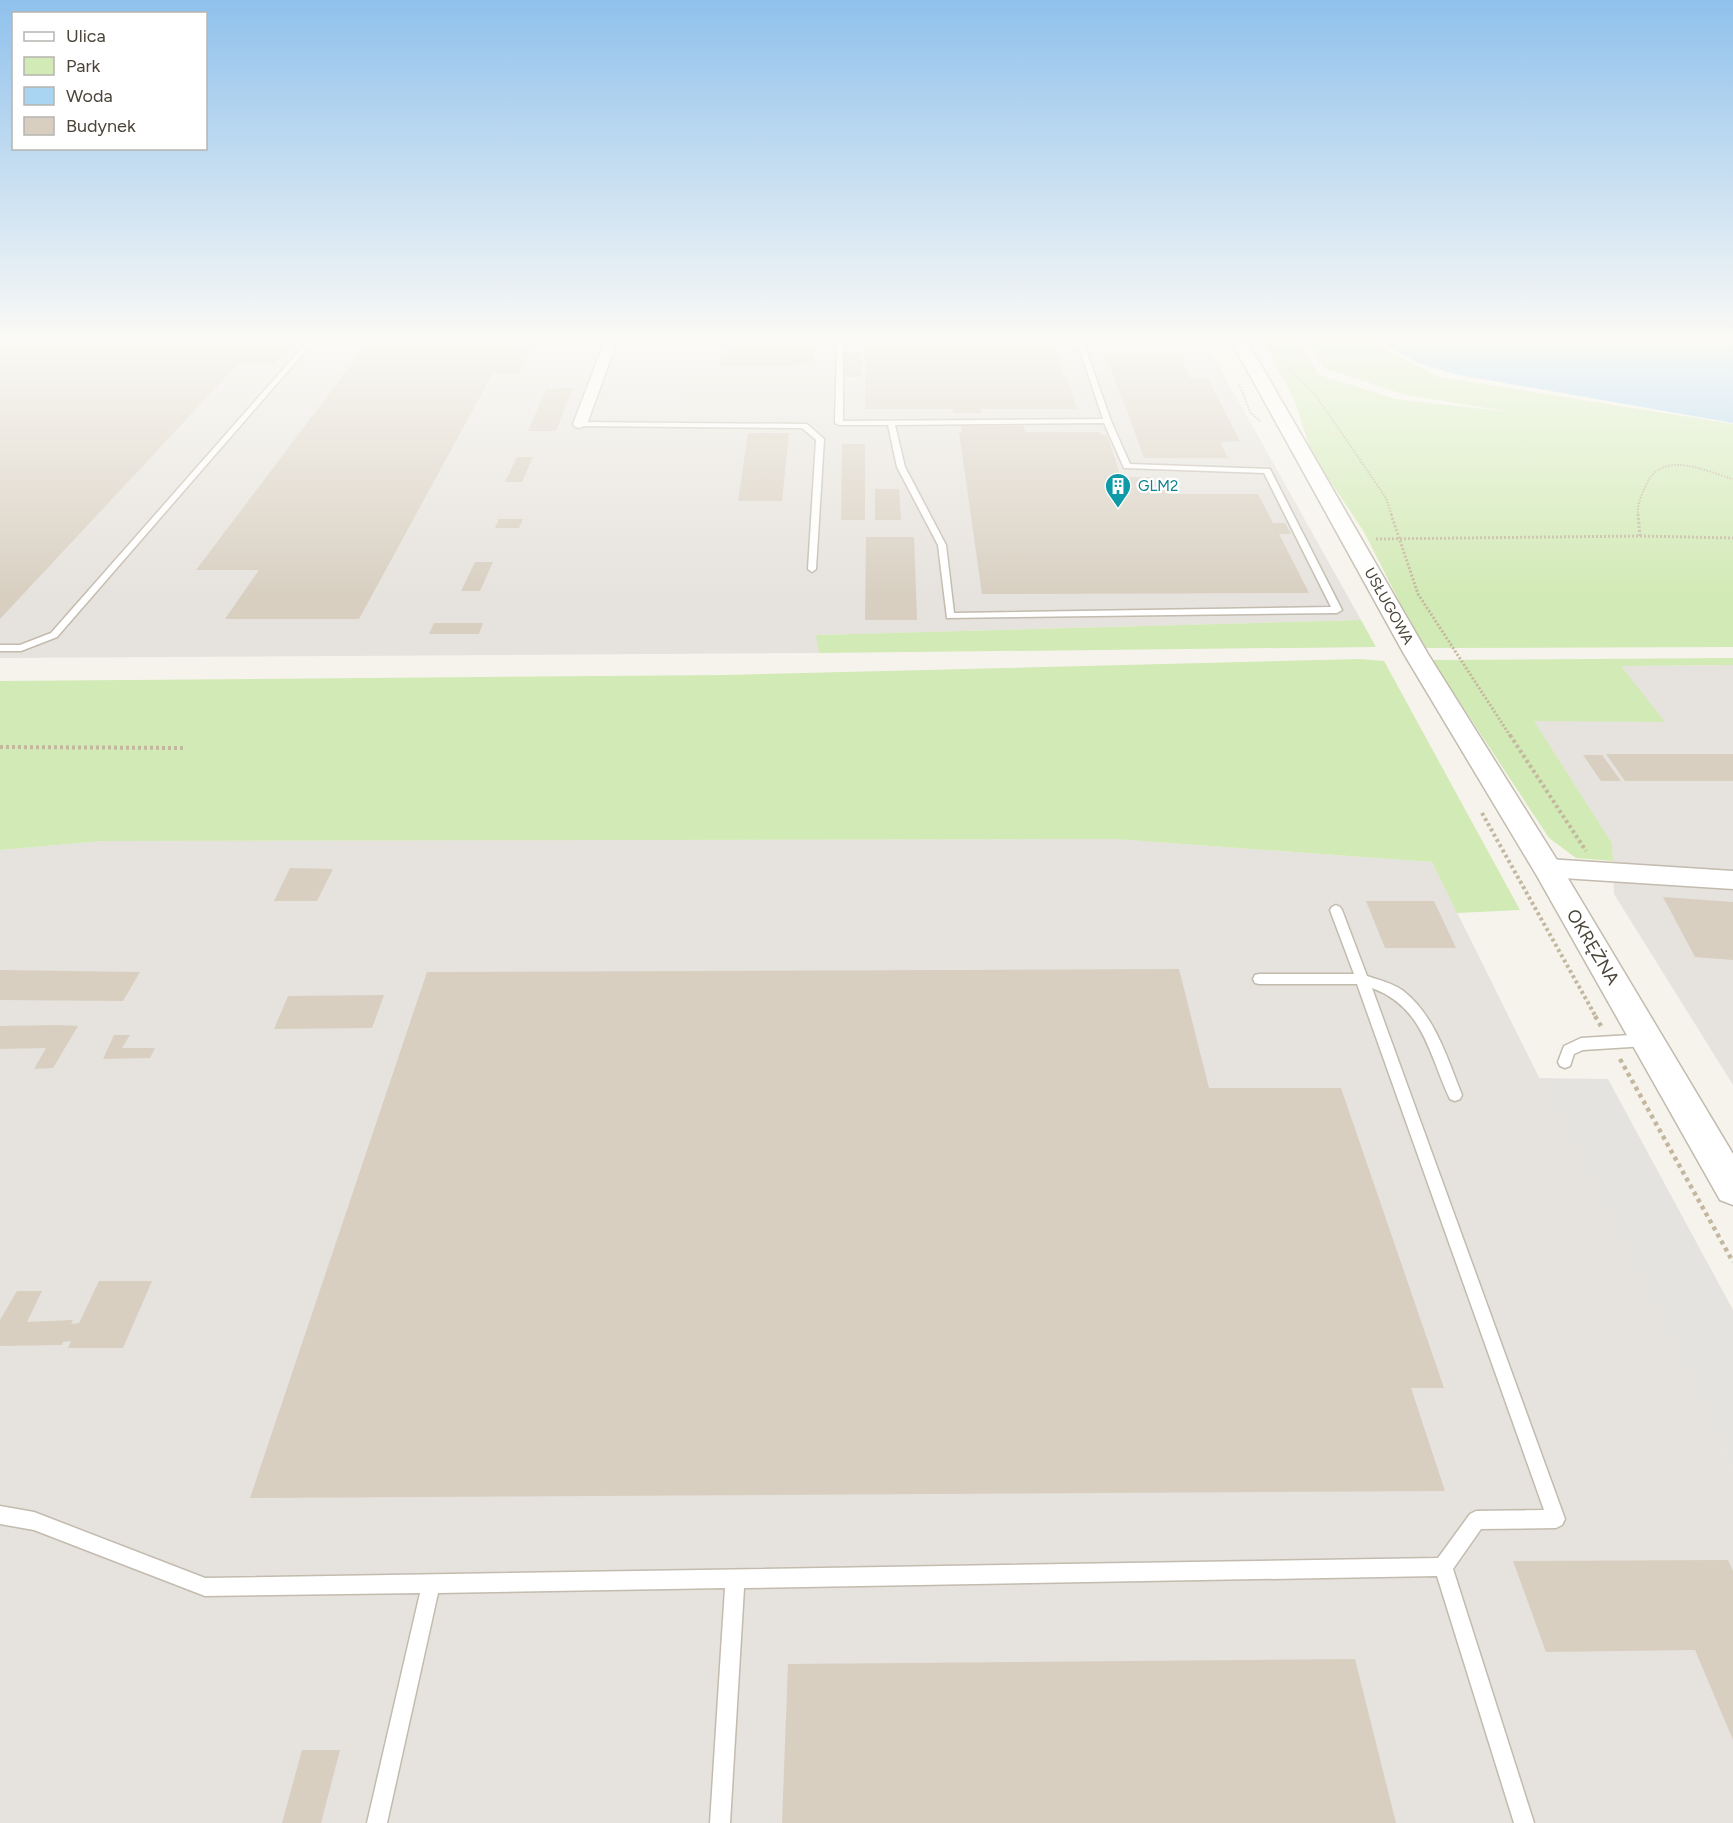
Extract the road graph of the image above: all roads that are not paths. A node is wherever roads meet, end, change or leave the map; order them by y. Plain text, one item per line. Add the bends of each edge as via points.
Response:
1 (237, 426) edge
2 (804, 426) edge
3 (892, 426) edge
4 (1109, 426) edge
5 (1287, 426) edge
6 (812, 569) dead end
7 (0, 648) edge
8 (1547, 868) junction
9 (1733, 880) edge
10 (1336, 910) dead end
11 (1259, 979) dead end
12 (1362, 980) junction
13 (1648, 1040) junction
14 (1565, 1062) dead end
15 (1455, 1095) dead end
16 (1733, 1188) edge
17 (0, 1515) edge
18 (1443, 1566) junction
19 (735, 1579) junction
20 (431, 1584) junction
21 (377, 1823) edge
22 (720, 1823) edge
23 (1524, 1823) edge

1 - 7 lane via 54,635 21,648
2 - 6 lane via 820,439
3 - 4 lane via 901,467 942,545 950,616 1337,610 1267,471 1127,466
5 - 8 street, USŁUGOWA via 1416,654
8 - 9 street
8 - 13 street, OKRĘŻNA
10 - 12 lane
11 - 12 lane
12 - 15 lane via 1395,993 1417,1010
12 - 18 lane via 1556,1519 1476,1520
13 - 14 lane via 1581,1044 1569,1050
13 - 16 street, OKRĘŻNA
17 - 20 lane via 34,1521 205,1587
18 - 19 lane
18 - 23 lane
19 - 20 lane
19 - 22 lane
20 - 21 lane

